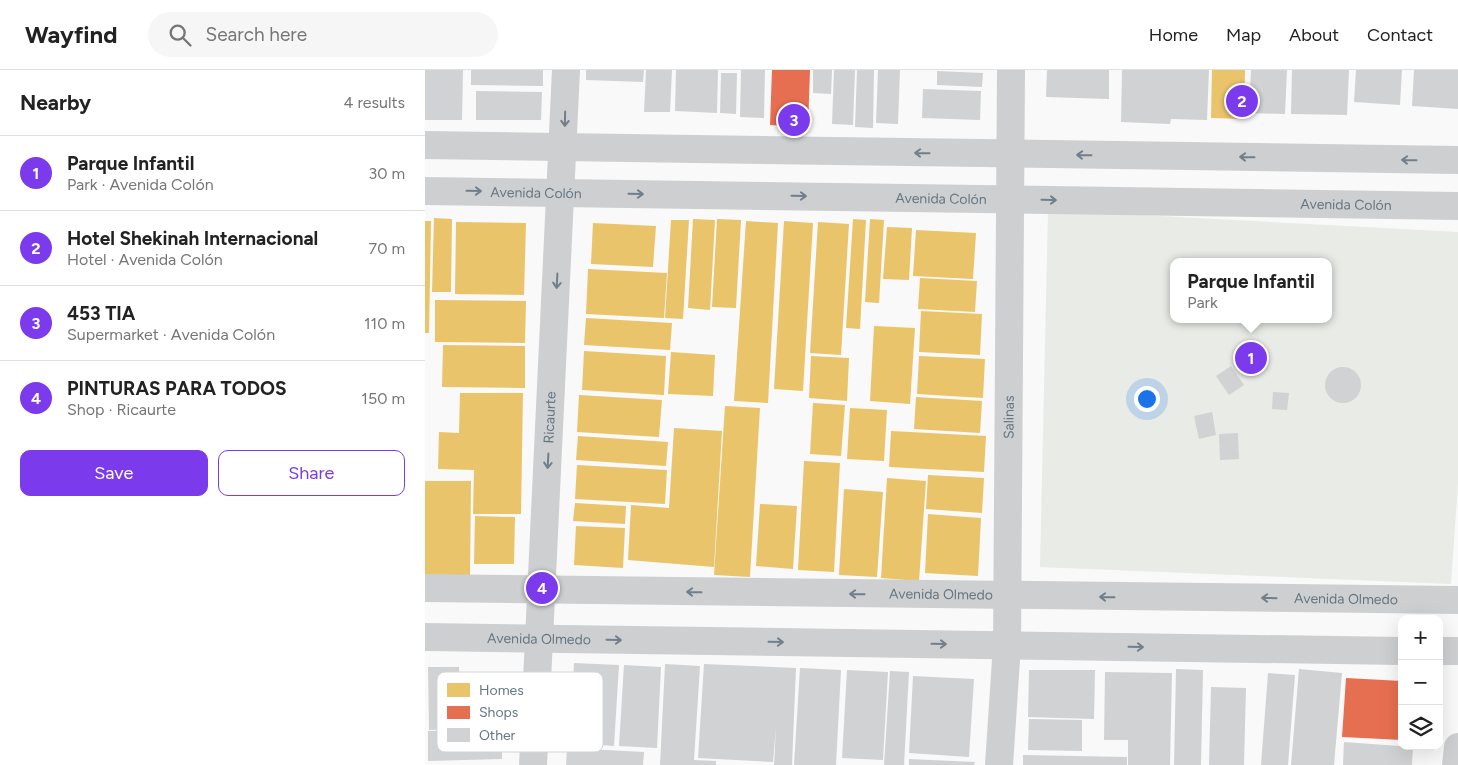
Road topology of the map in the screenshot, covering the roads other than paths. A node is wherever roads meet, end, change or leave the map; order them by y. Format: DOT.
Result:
graph roads {
  1 [pos="566,70"];
  2 [pos="1011,70"];
  3 [pos="425,146"];
  4 [pos="564,148"];
  5 [pos="1012,154"];
  6 [pos="1458,160"];
  7 [pos="425,191"];
  8 [pos="562,192"];
  9 [pos="1011,199"];
  10 [pos="1458,206"];
  11 [pos="425,588"];
  12 [pos="542,590"];
  13 [pos="1008,596"];
  14 [pos="1458,600"];
  15 [pos="425,637"];
  16 [pos="539,639"];
  17 [pos="1007,645"];
  18 [pos="1398,651"];
  19 [pos="1443,651"];
  20 [pos="1458,652"];
  21 [pos="537,672"];
  22 [pos="1458,747"];
  23 [pos="534,752"];
  24 [pos="533,765"];
  25 [pos="999,765"];
  26 [pos="1456,765"];
  1 -- 4 [label="street, Ricaurte, one-way"];
  2 -- 5 [label="street, Salinas"];
  3 -- 4 [label="street"];
  5 -- 4 [label="street, one-way"];
  4 -- 8 [label="street, Ricaurte"];
  6 -- 5 [label="street, one-way"];
  5 -- 9 [label="street, Salinas"];
  7 -- 8 [label="street, Avenida Colón, one-way"];
  8 -- 9 [label="street, Avenida Colón, one-way"];
  8 -- 12 [label="street, Ricaurte, one-way"];
  9 -- 10 [label="street, Avenida Colón, one-way"];
  9 -- 13 [label="street, Salinas"];
  11 -- 12 [label="street, Avenida Olmedo"];
  13 -- 12 [label="street, Avenida Olmedo, one-way"];
  12 -- 16 [label="street, Ricaurte"];
  14 -- 13 [label="street, Avenida Olmedo, one-way"];
  13 -- 17 [label="street, Salinas"];
  15 -- 16 [label="street, Avenida Olmedo"];
  16 -- 17 [label="street, Avenida Olmedo, one-way"];
  16 -- 21 [label="street, Ricaurte"];
  17 -- 18 [label="street, Avenida Olmedo, one-way"];
  17 -- 25 [label="street, Salinas"];
  19 -- 20 [label="street"];
  22 -- 26 [label="street"];
  23 -- 24 [label="street, Ricaurte"];
}
